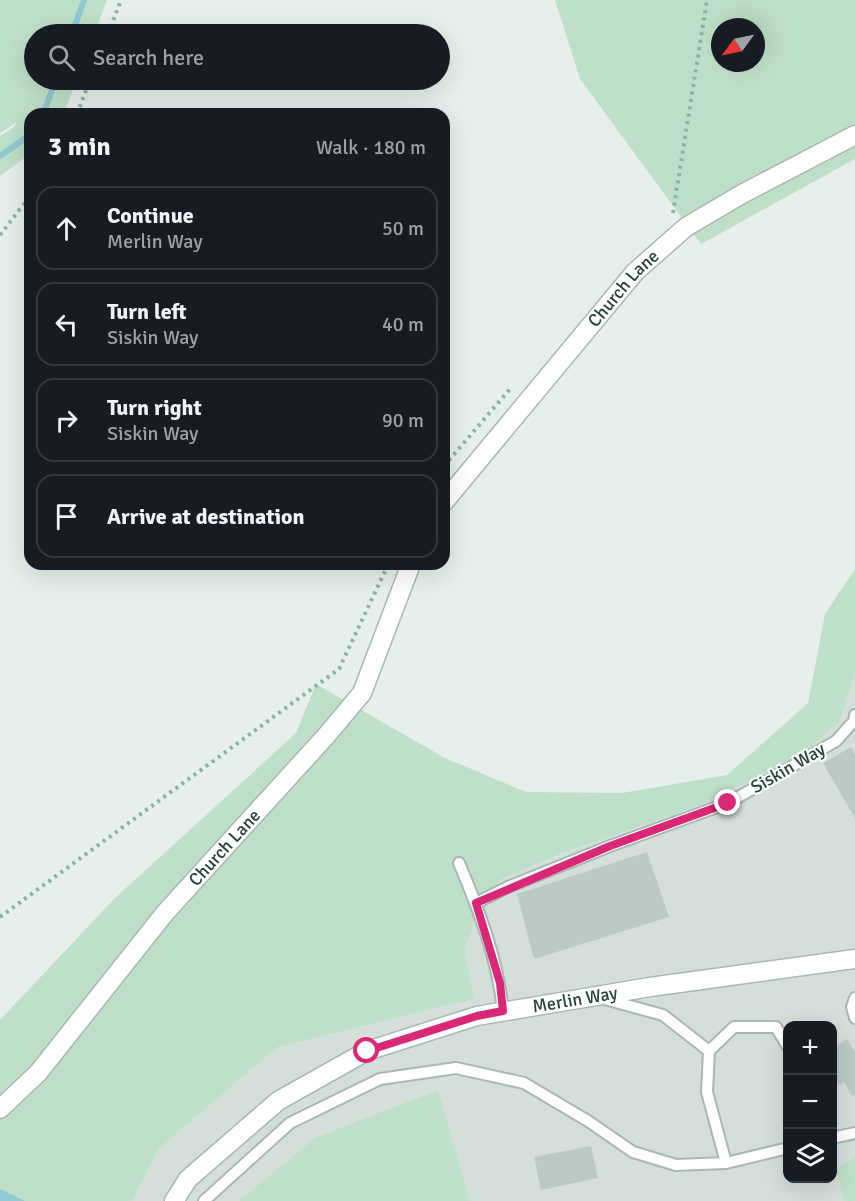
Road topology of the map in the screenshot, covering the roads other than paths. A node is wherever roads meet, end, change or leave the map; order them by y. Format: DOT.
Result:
graph roads {
  1 [pos="855,135"];
  2 [pos="450,495"];
  3 [pos="409,570"];
  4 [pos="855,715"];
  5 [pos="459,863"];
  6 [pos="476,903"];
  7 [pos="855,958"];
  8 [pos="592,996"];
  9 [pos="855,998"];
  10 [pos="503,1011"];
  11 [pos="855,1018"];
  12 [pos="783,1039"];
  13 [pos="709,1051"];
  14 [pos="0,1109"];
  15 [pos="855,1133"];
  16 [pos="837,1137"];
  17 [pos="783,1149"];
  18 [pos="726,1162"];
  19 [pos="174,1201"];
  20 [pos="204,1201"];
  1 -- 2 [label="street, Church Lane"];
  3 -- 14 [label="street, Church Lane"];
  4 -- 6 [label="lane, Siskin Way"];
  5 -- 6 [label="lane"];
  6 -- 10 [label="lane"];
  7 -- 8 [label="street, Merlin Way"];
  8 -- 10 [label="street, Merlin Way"];
  8 -- 13 [label="lane"];
  9 -- 11 [label="lane"];
  10 -- 19 [label="street, Merlin Way"];
  12 -- 13 [label="lane"];
  13 -- 18 [label="lane"];
  15 -- 16 [label="lane"];
  17 -- 18 [label="lane"];
  18 -- 20 [label="lane"];
}
